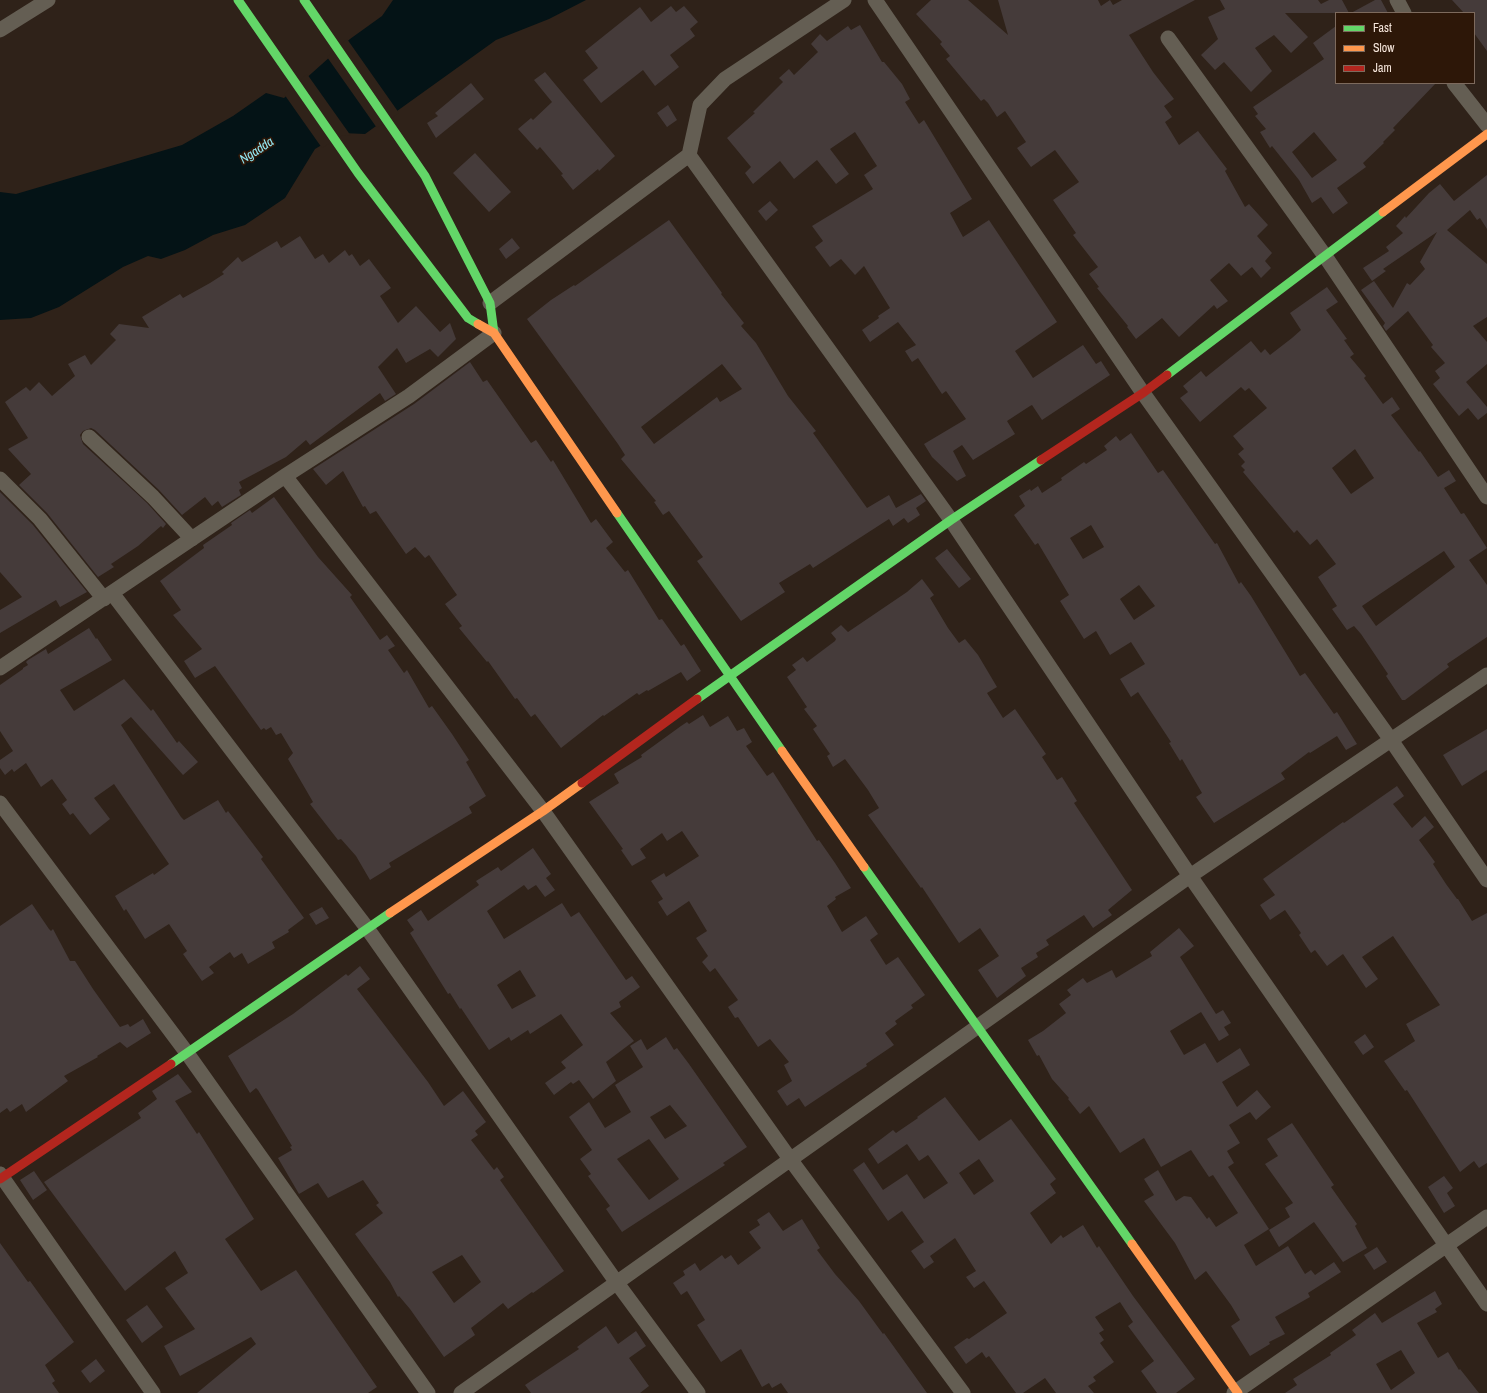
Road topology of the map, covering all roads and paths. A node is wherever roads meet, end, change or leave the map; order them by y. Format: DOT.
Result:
graph roads {
  1 [pos="48,0"];
  2 [pos="238,0"];
  3 [pos="304,0"];
  4 [pos="844,0"];
  5 [pos="874,0"];
  6 [pos="1397,0"];
  7 [pos="1403,12"];
  8 [pos="0,30"];
  9 [pos="1168,38"];
  10 [pos="1455,84"];
  11 [pos="1487,125"];
  12 [pos="1487,134"];
  13 [pos="690,155"];
  14 [pos="1325,256"];
  15 [pos="490,303"];
  16 [pos="494,334"];
  17 [pos="1143,394"];
  18 [pos="89,437"];
  19 [pos="285,476"];
  20 [pos="0,479"];
  21 [pos="1487,498"];
  22 [pos="951,520"];
  23 [pos="192,539"];
  24 [pos="108,596"];
  25 [pos="0,668"];
  26 [pos="1487,675"];
  27 [pos="729,676"];
  28 [pos="1391,740"];
  29 [pos="0,803"];
  30 [pos="543,811"];
  31 [pos="1190,876"];
  32 [pos="1487,880"];
  33 [pos="367,928"];
  34 [pos="978,1028"];
  35 [pos="187,1053"];
  36 [pos="790,1159"];
  37 [pos="1,1177"];
  38 [pos="1487,1217"];
  39 [pos="1447,1246"];
  40 [pos="617,1283"];
  41 [pos="1487,1304"];
  42 [pos="1236,1392"];
  43 [pos="153,1393"];
  44 [pos="428,1393"];
  45 [pos="461,1393"];
  46 [pos="698,1393"];
  47 [pos="963,1393"];
  1 -- 8 [label="street"];
  2 -- 16 [label="main road"];
  3 -- 15 [label="main road"];
  4 -- 13 [label="street"];
  5 -- 17 [label="street"];
  6 -- 7 [label="street"];
  9 -- 14 [label="street"];
  10 -- 11 [label="street"];
  12 -- 14 [label="main road"];
  13 -- 15 [label="street"];
  13 -- 22 [label="street"];
  14 -- 17 [label="main road"];
  14 -- 21 [label="street"];
  15 -- 16 [label="main road"];
  16 -- 19 [label="street"];
  16 -- 27 [label="main road"];
  17 -- 22 [label="main road"];
  17 -- 28 [label="street"];
  18 -- 23 [label="street"];
  19 -- 23 [label="street"];
  19 -- 30 [label="street"];
  20 -- 24 [label="street"];
  22 -- 27 [label="main road"];
  22 -- 31 [label="street"];
  23 -- 24 [label="street"];
  24 -- 25 [label="street"];
  24 -- 33 [label="street"];
  26 -- 28 [label="street"];
  27 -- 30 [label="main road"];
  27 -- 34 [label="main road"];
  28 -- 31 [label="street"];
  28 -- 32 [label="street"];
  29 -- 35 [label="street"];
  30 -- 33 [label="main road"];
  30 -- 36 [label="street"];
  31 -- 34 [label="street"];
  31 -- 39 [label="street"];
  33 -- 35 [label="main road"];
  33 -- 40 [label="street"];
  34 -- 36 [label="street"];
  34 -- 42 [label="main road"];
  35 -- 37 [label="main road"];
  35 -- 44 [label="street"];
  36 -- 40 [label="street"];
  36 -- 47 [label="street"];
  37 -- 43 [label="street"];
  38 -- 39 [label="street"];
  39 -- 41 [label="street"];
  39 -- 42 [label="street"];
  40 -- 45 [label="street"];
  40 -- 46 [label="street"];
}
